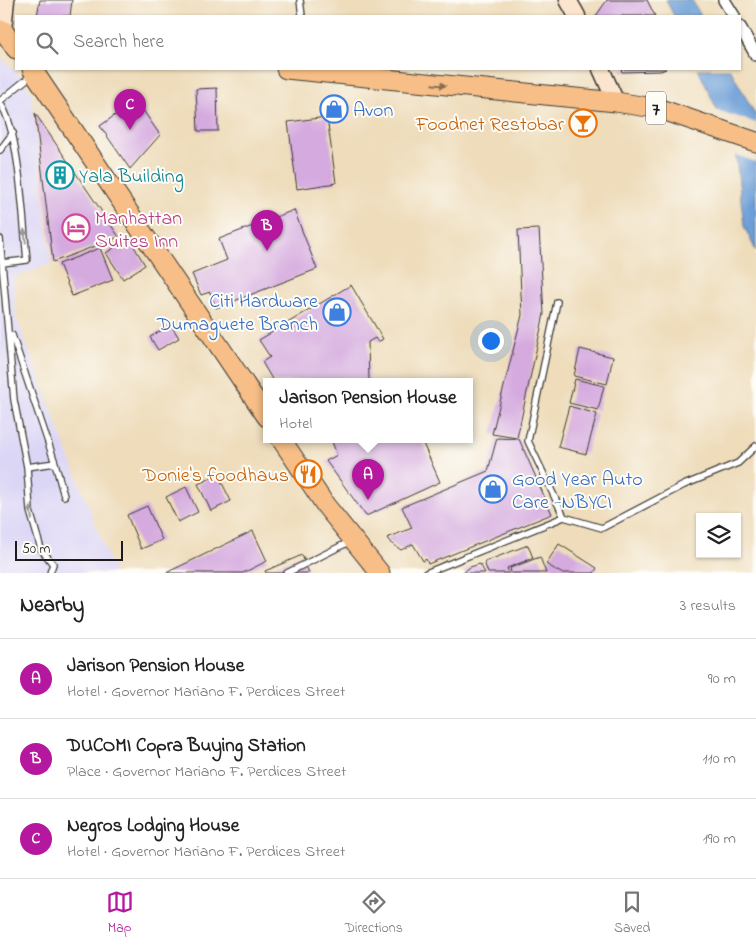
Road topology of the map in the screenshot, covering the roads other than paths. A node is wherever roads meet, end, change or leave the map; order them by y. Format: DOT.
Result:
graph roads {
  1 [pos="6,0"];
  2 [pos="300,0"];
  3 [pos="568,0"];
  4 [pos="724,0"];
  5 [pos="302,15"];
  6 [pos="576,15"];
  7 [pos="733,15"];
  8 [pos="741,29"];
  9 [pos="6,31"];
  10 [pos="15,46"];
  11 [pos="756,55"];
  12 [pos="308,70"];
  13 [pos="601,70"];
  14 [pos="33,71"];
  15 [pos="0,102"];
  16 [pos="616,102"];
  17 [pos="13,133"];
  18 [pos="756,142"];
  19 [pos="0,150"];
  20 [pos="0,239"];
  21 [pos="2,263"];
  22 [pos="557,302"];
  23 [pos="9,328"];
  24 [pos="263,411"];
  25 [pos="284,443"];
  26 [pos="756,446"];
  27 [pos="55,463"];
  28 [pos="27,467"];
  29 [pos="64,496"];
  30 [pos="564,517"];
  31 [pos="353,540"];
  32 [pos="50,573"];
  33 [pos="287,573"];
  34 [pos="380,573"];
  35 [pos="426,573"];
  1 -- 9 [label="main road"];
  2 -- 5 [label="lane"];
  3 -- 6 [label="main road"];
  4 -- 7 [label="street"];
  8 -- 11 [label="street"];
  9 -- 10 [label="main road"];
  12 -- 16 [label="main road, 7, one-way"];
  13 -- 16 [label="main road"];
  14 -- 15 [label="lane"];
  14 -- 24 [label="main road"];
  15 -- 17 [label="lane"];
  16 -- 18 [label="main road, 7"];
  17 -- 19 [label="lane"];
  21 -- 17 [label="lane, one-way"];
  20 -- 21 [label="lane"];
  21 -- 23 [label="lane"];
  22 -- 30 [label="lane"];
  23 -- 27 [label="lane"];
  23 -- 28 [label="lane"];
  25 -- 31 [label="main road"];
  26 -- 30 [label="lane"];
  27 -- 28 [label="lane"];
  27 -- 29 [label="lane"];
  32 -- 28 [label="lane, one-way"];
  30 -- 35 [label="lane"];
  31 -- 33 [label="lane"];
  31 -- 34 [label="main road"];
}
